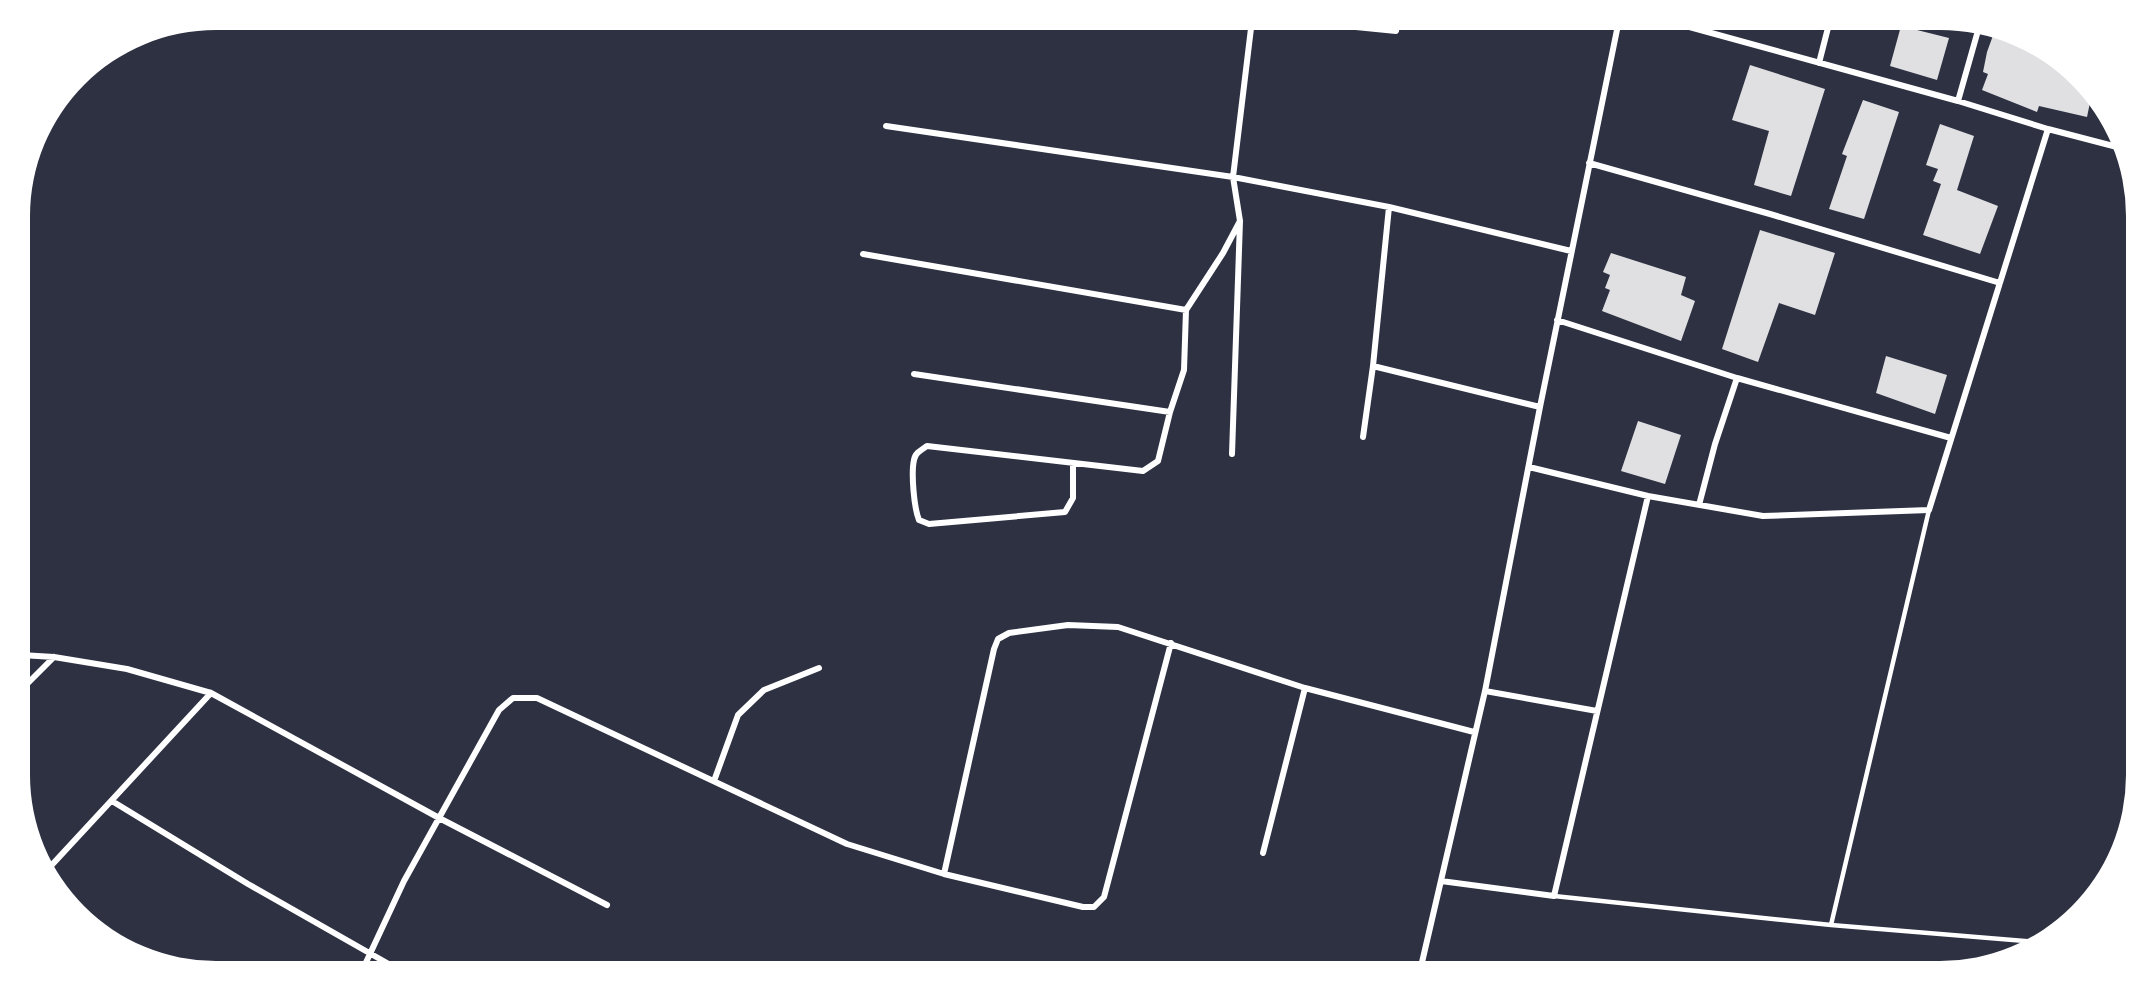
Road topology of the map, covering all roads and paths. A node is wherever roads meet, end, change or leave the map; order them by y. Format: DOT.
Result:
graph roads {
  1 [pos="1251,30"];
  2 [pos="1617,30"];
  3 [pos="1700,30"];
  4 [pos="1827,30"];
  5 [pos="1977,34"];
  6 [pos="1819,63"];
  7 [pos="1958,101"];
  8 [pos="886,126"];
  9 [pos="2048,129"];
  10 [pos="2112,146"];
  11 [pos="1589,163"];
  12 [pos="1233,177"];
  13 [pos="1389,207"];
  14 [pos="1240,221"];
  15 [pos="1571,251"];
  16 [pos="863,254"];
  17 [pos="2000,283"];
  18 [pos="1186,310"];
  19 [pos="1557,320"];
  20 [pos="1373,366"];
  21 [pos="915,374"];
  22 [pos="1737,378"];
  23 [pos="1540,407"];
  24 [pos="1170,412"];
  25 [pos="1363,437"];
  26 [pos="1951,438"];
  27 [pos="1232,454"];
  28 [pos="1073,464"];
  29 [pos="1529,467"];
  30 [pos="1648,496"];
  31 [pos="1699,505"];
  32 [pos="1929,510"];
  33 [pos="1171,643"];
  34 [pos="30,656"];
  35 [pos="54,657"];
  36 [pos="819,668"];
  37 [pos="30,681"];
  38 [pos="1305,688"];
  39 [pos="1485,691"];
  40 [pos="212,693"];
  41 [pos="1597,711"];
  42 [pos="1474,732"];
  43 [pos="714,781"];
  44 [pos="112,801"];
  45 [pos="441,819"];
  46 [pos="1263,853"];
  47 [pos="53,864"];
  48 [pos="944,874"];
  49 [pos="1441,881"];
  50 [pos="1554,896"];
  51 [pos="607,905"];
  52 [pos="1831,925"];
  53 [pos="2024,941"];
  54 [pos="370,956"];
  55 [pos="367,961"];
  56 [pos="380,961"];
  57 [pos="1422,961"];
  1 -- 12 [label="street"];
  2 -- 11 [label="street"];
  3 -- 6 [label="street"];
  4 -- 6 [label="street"];
  5 -- 7 [label="street"];
  6 -- 7 [label="street"];
  7 -- 9 [label="street"];
  8 -- 12 [label="street"];
  9 -- 10 [label="street"];
  9 -- 17 [label="street"];
  11 -- 15 [label="street"];
  11 -- 17 [label="street"];
  12 -- 13 [label="street"];
  12 -- 14 [label="street"];
  13 -- 15 [label="street"];
  13 -- 20 [label="street"];
  14 -- 18 [label="street"];
  14 -- 27 [label="street"];
  15 -- 19 [label="street"];
  16 -- 18 [label="street"];
  17 -- 26 [label="street"];
  18 -- 24 [label="street"];
  19 -- 22 [label="street"];
  19 -- 23 [label="street"];
  20 -- 23 [label="street"];
  20 -- 25 [label="street"];
  21 -- 24 [label="street"];
  22 -- 26 [label="street"];
  22 -- 31 [label="street"];
  23 -- 29 [label="street"];
  24 -- 28 [label="street"];
  26 -- 32 [label="street"];
  28 -- 28 [label="street"];
  29 -- 30 [label="street"];
  29 -- 39 [label="street"];
  30 -- 31 [label="street"];
  30 -- 41 [label="street"];
  31 -- 32 [label="street"];
  32 -- 52 [label="lane"];
  33 -- 38 [label="street"];
  33 -- 48 [label="street"];
  33 -- 48 [label="street"];
  34 -- 35 [label="street"];
  35 -- 37 [label="street"];
  35 -- 40 [label="street"];
  36 -- 43 [label="street"];
  38 -- 42 [label="street"];
  38 -- 46 [label="street"];
  39 -- 41 [label="street"];
  39 -- 42 [label="street"];
  40 -- 44 [label="street"];
  40 -- 45 [label="street"];
  41 -- 50 [label="street"];
  42 -- 49 [label="street"];
  43 -- 45 [label="street"];
  43 -- 48 [label="street"];
  44 -- 47 [label="street"];
  44 -- 54 [label="street"];
  45 -- 51 [label="street"];
  45 -- 54 [label="street"];
  49 -- 50 [label="street"];
  49 -- 57 [label="street"];
  50 -- 52 [label="lane"];
  52 -- 53 [label="lane"];
  54 -- 55 [label="street"];
  54 -- 56 [label="street"];
}
